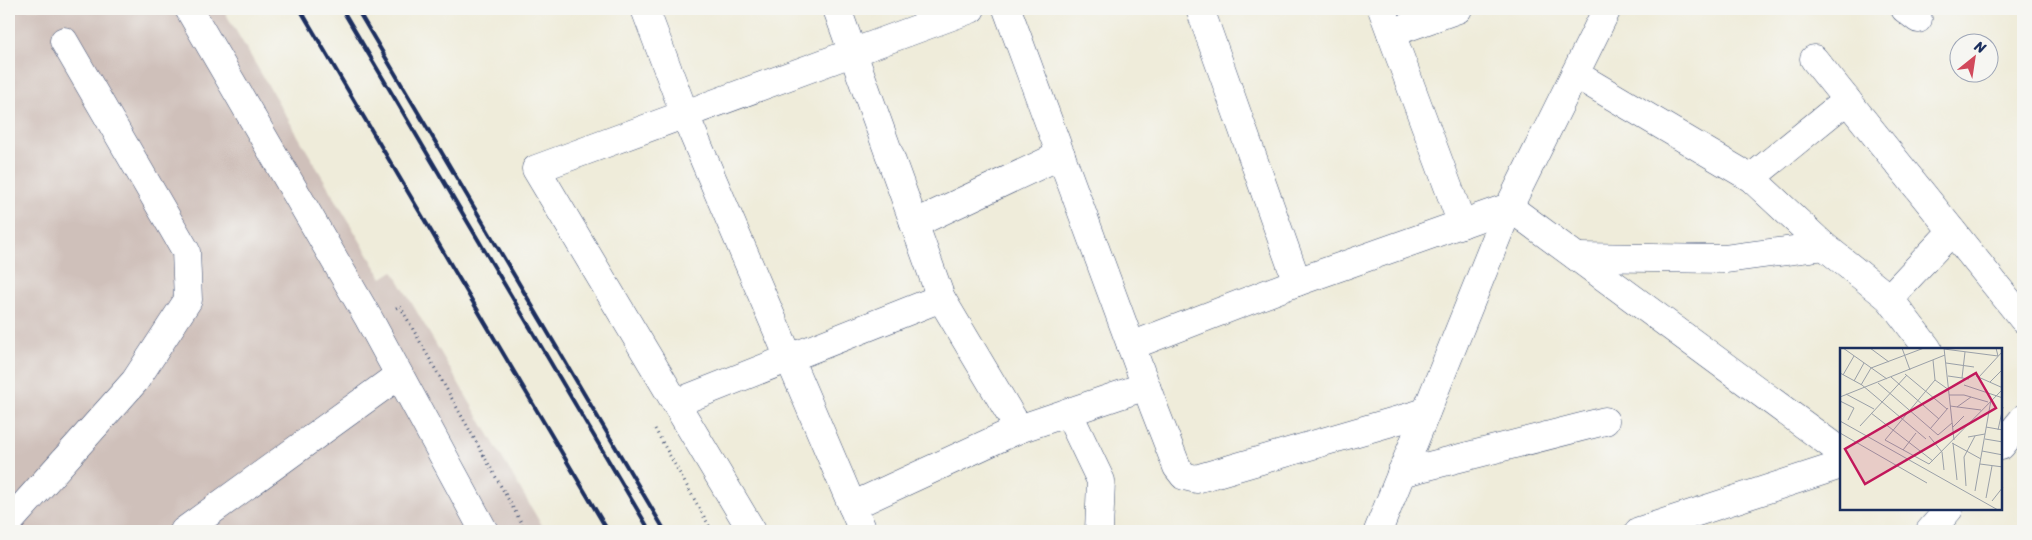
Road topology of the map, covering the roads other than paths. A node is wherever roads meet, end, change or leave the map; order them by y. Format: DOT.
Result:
graph roads {
  1 [pos="189,9"];
  2 [pos="645,9"];
  3 [pos="837,9"];
  4 [pos="971,9"];
  5 [pos="1007,9"];
  6 [pos="1200,9"];
  7 [pos="1458,9"];
  8 [pos="1607,9"];
  9 [pos="1387,21"];
  10 [pos="64,41"];
  11 [pos="853,52"];
  12 [pos="1814,59"];
  13 [pos="1575,74"];
  14 [pos="1847,100"];
  15 [pos="685,115"];
  16 [pos="1061,155"];
  17 [pos="1751,178"];
  18 [pos="1509,207"];
  19 [pos="914,224"];
  20 [pos="1462,224"];
  21 [pos="1952,231"];
  22 [pos="1824,246"];
  23 [pos="1577,257"];
  24 [pos="1297,282"];
  25 [pos="941,298"];
  26 [pos="1889,298"];
  27 [pos="2023,319"];
  28 [pos="1131,346"];
  29 [pos="1927,348"];
  30 [pos="789,359"];
  31 [pos="399,375"];
  32 [pos="1146,386"];
  33 [pos="676,403"];
  34 [pos="2023,411"];
  35 [pos="1068,412"];
  36 [pos="1426,412"];
  37 [pos="2002,418"];
  38 [pos="2023,419"];
  39 [pos="1605,421"];
  40 [pos="1019,429"];
  41 [pos="2002,445"];
  42 [pos="1840,451"];
  43 [pos="1840,465"];
  44 [pos="1401,473"];
  45 [pos="852,506"];
  46 [pos="1948,510"];
  47 [pos="9,522"];
  48 [pos="184,531"];
  49 [pos="484,531"];
  50 [pos="752,531"];
  51 [pos="863,531"];
  52 [pos="1099,531"];
  53 [pos="1378,531"];
  54 [pos="1639,531"];
  55 [pos="1930,531"];
  1 -- 31 [label="street"];
  2 -- 15 [label="street"];
  3 -- 11 [label="street"];
  4 -- 11 [label="street"];
  5 -- 16 [label="street"];
  6 -- 24 [label="street"];
  7 -- 9 [label="street"];
  8 -- 13 [label="street"];
  9 -- 20 [label="street"];
  10 -- 47 [label="street"];
  11 -- 15 [label="street"];
  11 -- 19 [label="street"];
  12 -- 14 [label="street"];
  13 -- 17 [label="street"];
  13 -- 18 [label="street"];
  14 -- 17 [label="street"];
  14 -- 21 [label="street"];
  15 -- 30 [label="street"];
  15 -- 33 [label="street"];
  16 -- 19 [label="street"];
  16 -- 28 [label="street"];
  17 -- 22 [label="street"];
  18 -- 20 [label="street"];
  18 -- 23 [label="street"];
  18 -- 36 [label="street"];
  19 -- 25 [label="street"];
  20 -- 24 [label="street"];
  21 -- 26 [label="street"];
  21 -- 27 [label="street"];
  22 -- 23 [label="street"];
  22 -- 26 [label="street"];
  23 -- 42 [label="street"];
  24 -- 28 [label="street"];
  25 -- 30 [label="street"];
  25 -- 40 [label="street"];
  26 -- 29 [label="street"];
  28 -- 32 [label="street"];
  30 -- 33 [label="street"];
  30 -- 45 [label="street"];
  31 -- 48 [label="street"];
  31 -- 49 [label="street"];
  32 -- 35 [label="street"];
  32 -- 36 [label="street"];
  33 -- 50 [label="street"];
  34 -- 37 [label="street"];
  35 -- 40 [label="street"];
  35 -- 52 [label="street"];
  36 -- 44 [label="street"];
  38 -- 41 [label="street"];
  39 -- 44 [label="street"];
  40 -- 45 [label="street"];
  43 -- 54 [label="street"];
  44 -- 53 [label="street"];
  45 -- 51 [label="street"];
  46 -- 55 [label="street"];
}
